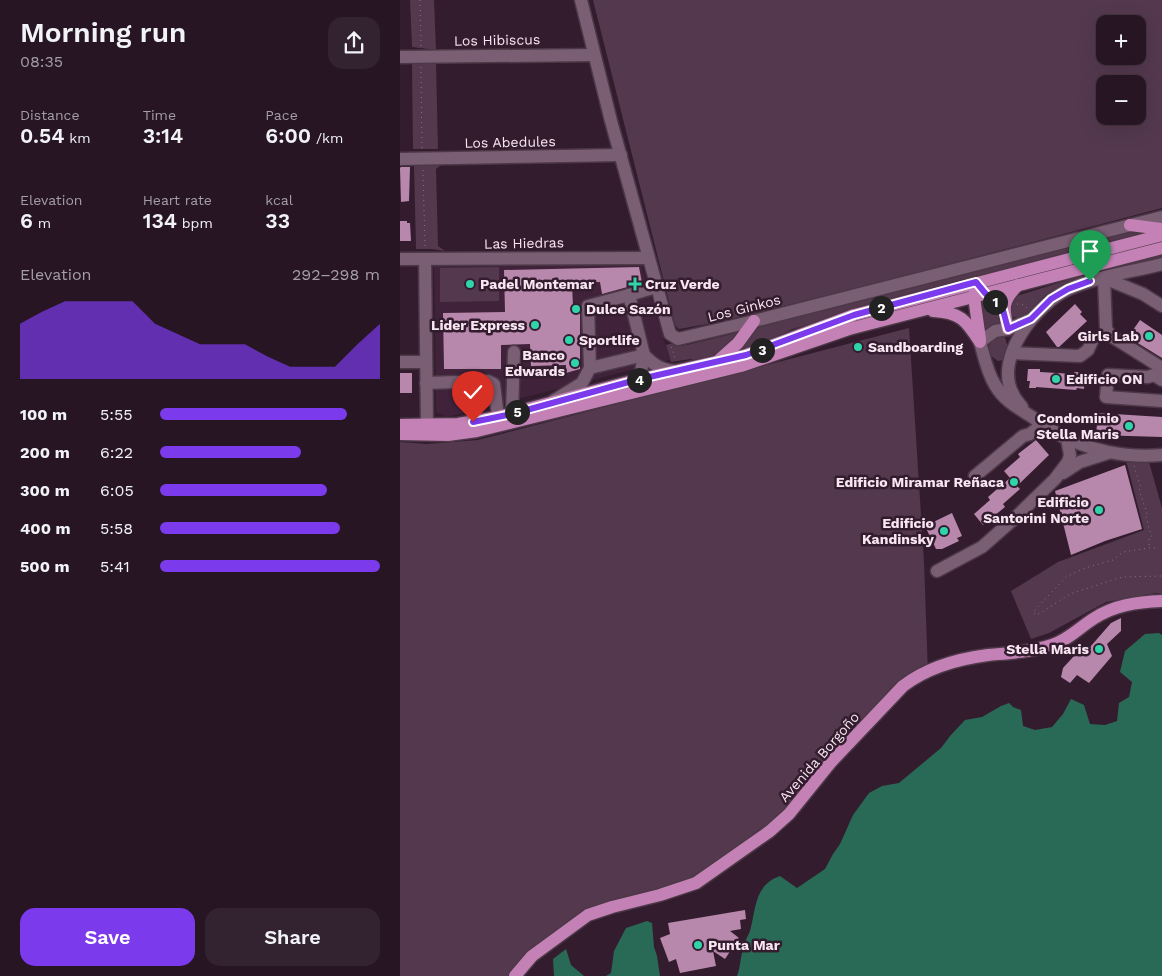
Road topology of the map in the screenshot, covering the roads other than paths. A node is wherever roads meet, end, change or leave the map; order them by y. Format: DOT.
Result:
graph roads {
  1 [pos="581,0"];
  2 [pos="594,55"];
  3 [pos="400,56"];
  4 [pos="621,155"];
  5 [pos="400,159"];
  6 [pos="1162,217"];
  7 [pos="1130,225"];
  8 [pos="1162,229"];
  9 [pos="1162,234"];
  10 [pos="1162,248"];
  11 [pos="648,258"];
  12 [pos="400,259"];
  13 [pos="425,259"];
  14 [pos="1162,264"];
  15 [pos="1139,270"];
  16 [pos="1104,278"];
  17 [pos="976,282"];
  18 [pos="1018,285"];
  19 [pos="656,287"];
  20 [pos="1138,292"];
  21 [pos="629,295"];
  22 [pos="980,295"];
  23 [pos="920,304"];
  24 [pos="1162,306"];
  25 [pos="1003,310"];
  26 [pos="1031,319"];
  27 [pos="754,322"];
  28 [pos="1008,329"];
  29 [pos="1092,341"];
  30 [pos="980,342"];
  31 [pos="514,352"];
  32 [pos="1011,354"];
  33 [pos="644,355"];
  34 [pos="984,359"];
  35 [pos="400,362"];
  36 [pos="426,362"];
  37 [pos="714,363"];
  38 [pos="590,368"];
  39 [pos="1162,368"];
  40 [pos="675,371"];
  41 [pos="636,380"];
  42 [pos="1162,380"];
  43 [pos="426,383"];
  44 [pos="629,393"];
  45 [pos="1162,401"];
  46 [pos="550,403"];
  47 [pos="512,414"];
  48 [pos="1027,414"];
  49 [pos="498,417"];
  50 [pos="1043,424"];
  51 [pos="400,425"];
  52 [pos="427,426"];
  53 [pos="400,434"];
  54 [pos="1067,439"];
  55 [pos="1108,453"];
  56 [pos="1162,455"];
  57 [pos="975,476"];
  58 [pos="1055,479"];
  59 [pos="937,571"];
  60 [pos="1162,601"];
  61 [pos="515,976"];
  1 -- 2 [label="street, Los Ginkos"];
  2 -- 3 [label="street, Los Hibiscus"];
  2 -- 4 [label="street, Los Ginkos"];
  4 -- 5 [label="street, Los Abedules"];
  4 -- 11 [label="street, Los Ginkos"];
  6 -- 7 [label="street, Los Ginkos"];
  7 -- 8 [label="main road"];
  7 -- 27 [label="street, Los Ginkos"];
  9 -- 17 [label="main road"];
  10 -- 18 [label="main road"];
  11 -- 13 [label="street, Las Hiedras"];
  11 -- 19 [label="street, Los Ginkos"];
  12 -- 13 [label="street, Las Hiedras"];
  13 -- 36 [label="street"];
  14 -- 15 [label="street"];
  15 -- 16 [label="street"];
  15 -- 20 [label="street"];
  16 -- 20 [label="street"];
  16 -- 26 [label="street"];
  16 -- 39 [label="street"];
  17 -- 22 [label="main road"];
  17 -- 23 [label="main road"];
  18 -- 22 [label="main road"];
  18 -- 25 [label="main road"];
  19 -- 21 [label="street"];
  19 -- 27 [label="street, Los Ginkos"];
  20 -- 24 [label="street"];
  21 -- 33 [label="street"];
  21 -- 38 [label="street"];
  22 -- 23 [label="main road"];
  22 -- 25 [label="main road"];
  22 -- 30 [label="main road"];
  23 -- 30 [label="main road"];
  23 -- 37 [label="main road"];
  23 -- 44 [label="main road"];
  25 -- 28 [label="main road"];
  26 -- 28 [label="street"];
  26 -- 32 [label="street"];
  27 -- 37 [label="main road"];
  28 -- 30 [label="street"];
  28 -- 32 [label="street"];
  29 -- 32 [label="street"];
  30 -- 34 [label="street"];
  31 -- 47 [label="street"];
  32 -- 34 [label="street"];
  32 -- 48 [label="street"];
  33 -- 38 [label="street"];
  33 -- 40 [label="street"];
  33 -- 41 [label="street"];
  34 -- 48 [label="street"];
  35 -- 36 [label="street"];
  36 -- 43 [label="street"];
  37 -- 40 [label="main road"];
  38 -- 46 [label="street"];
  40 -- 41 [label="main road"];
  41 -- 44 [label="street"];
  41 -- 46 [label="main road"];
  42 -- 45 [label="street"];
  43 -- 49 [label="street"];
  43 -- 52 [label="street"];
  44 -- 53 [label="main road"];
  46 -- 47 [label="main road"];
  47 -- 49 [label="main road"];
  48 -- 50 [label="street"];
  49 -- 52 [label="main road"];
  50 -- 54 [label="street"];
  50 -- 57 [label="street"];
  51 -- 52 [label="main road"];
  54 -- 55 [label="street"];
  54 -- 58 [label="street"];
  55 -- 56 [label="street"];
  55 -- 58 [label="street"];
  58 -- 59 [label="street"];
  60 -- 61 [label="main road, Avenida Borgoño"];
}
